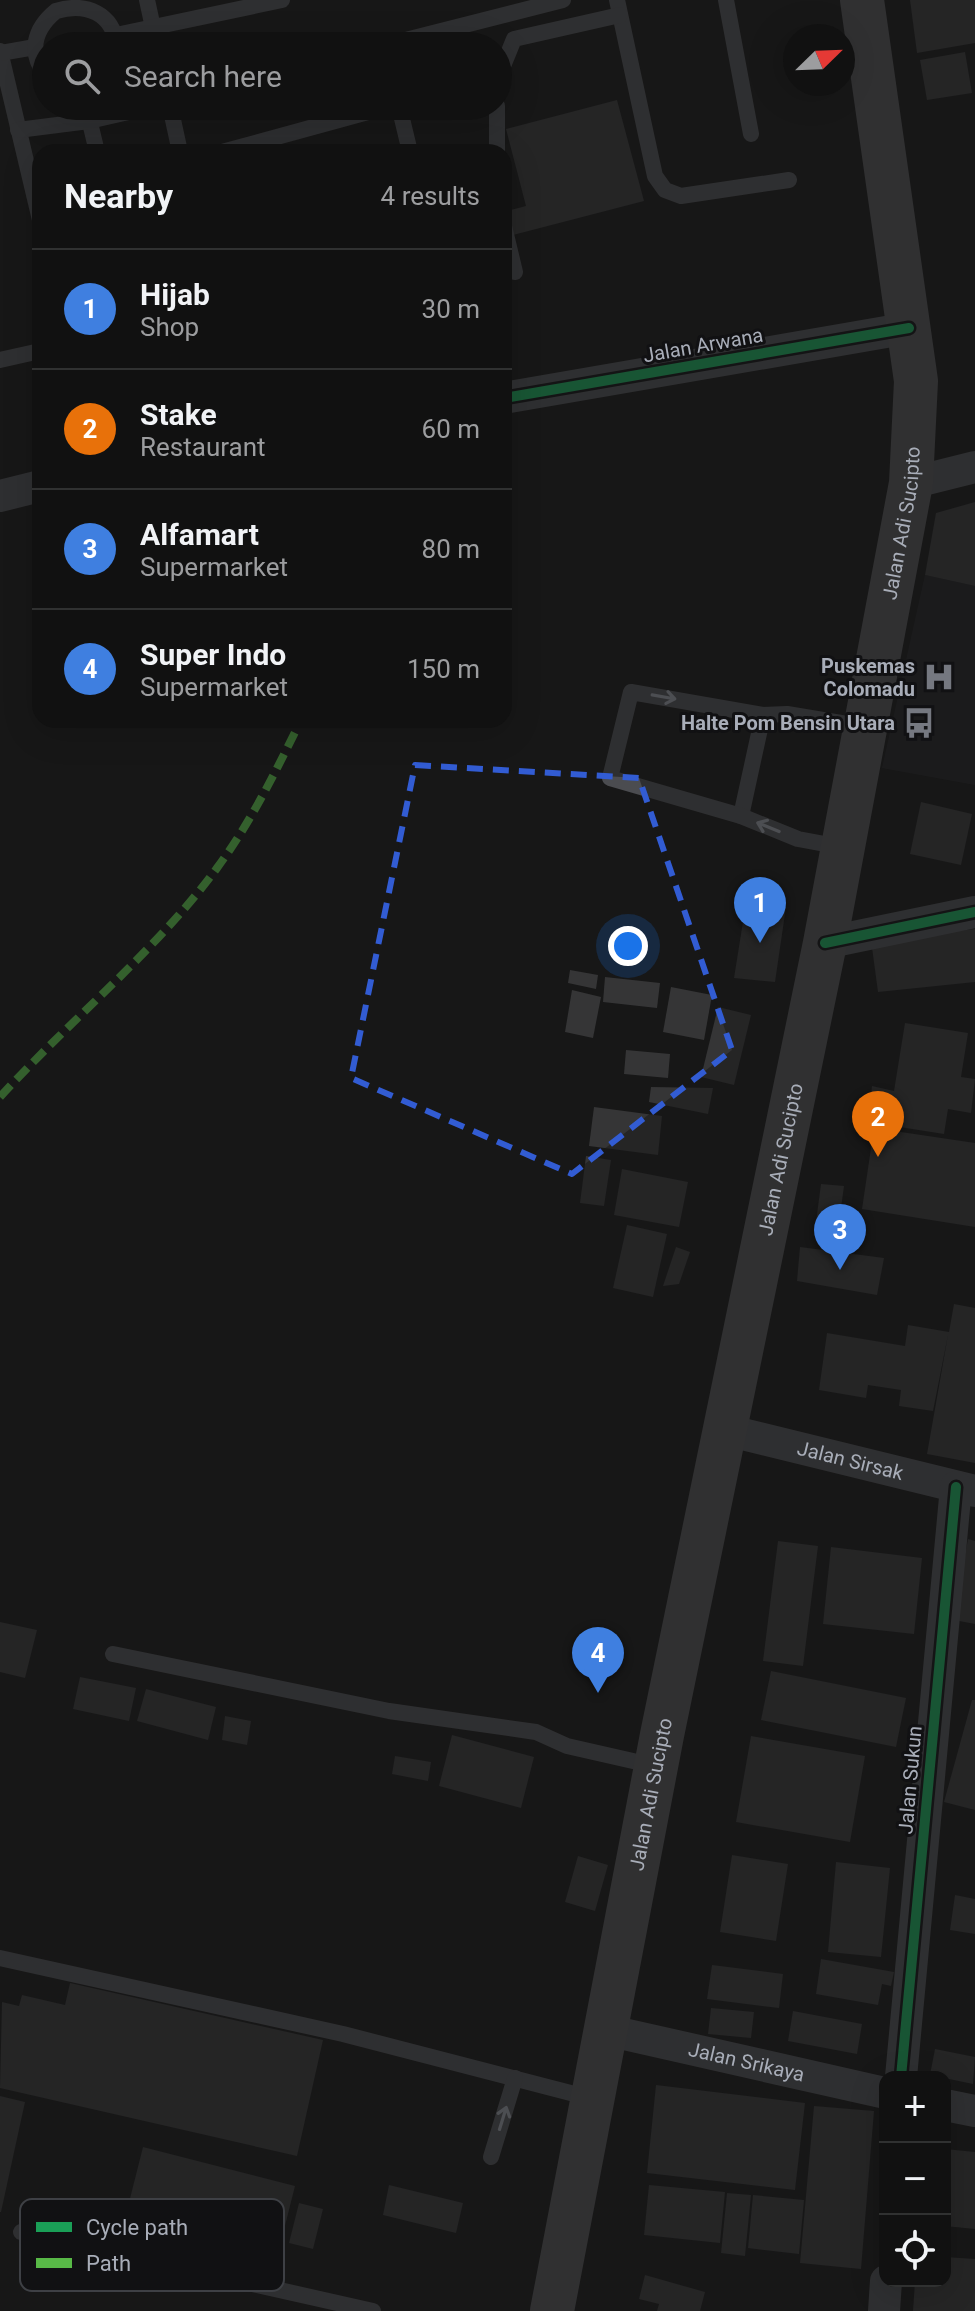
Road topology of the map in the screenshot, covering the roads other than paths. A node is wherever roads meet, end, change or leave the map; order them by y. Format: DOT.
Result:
graph roads {
  1 [pos="147,0"];
  2 [pos="282,0"];
  3 [pos="563,0"];
  4 [pos="726,0"];
  5 [pos="862,0"];
  6 [pos="69,3"];
  7 [pos="619,8"];
  8 [pos="152,27"];
  9 [pos="41,32"];
  10 [pos="111,32"];
  11 [pos="138,32"];
  12 [pos="153,32"];
  13 [pos="464,32"];
  14 [pos="512,44"];
  15 [pos="32,47"];
  16 [pos="0,52"];
  17 [pos="59,120"];
  18 [pos="90,120"];
  19 [pos="173,120"];
  20 [pos="339,120"];
  21 [pos="402,120"];
  22 [pos="497,120"];
  23 [pos="18,130"];
  24 [pos="751,134"];
  25 [pos="95,144"];
  26 [pos="178,144"];
  27 [pos="251,144"];
  28 [pos="408,144"];
  29 [pos="497,144"];
  30 [pos="789,180"];
  31 [pos="32,187"];
  32 [pos="512,259"];
  33 [pos="515,272"];
  34 [pos="909,328"];
  35 [pos="32,353"];
  36 [pos="0,360"];
  37 [pos="512,397"];
  38 [pos="975,467"];
  39 [pos="911,483"];
  40 [pos="32,488"];
  41 [pos="0,496"];
  42 [pos="763,715"];
  43 [pos="865,727"];
  44 [pos="741,816"];
  45 [pos="843,847"];
  46 [pos="975,912"];
  47 [pos="825,943"];
  48 [pos="726,1430"];
  49 [pos="966,1489"];
  50 [pos="113,1654"];
  51 [pos="656,1766"];
  52 [pos="0,1958"];
  53 [pos="606,2030"];
  54 [pos="902,2071"];
  55 [pos="515,2078"];
  56 [pos="879,2092"];
  57 [pos="594,2099"];
  58 [pos="951,2106"];
  59 [pos="975,2111"];
  60 [pos="491,2157"];
  61 [pos="886,2287"];
  62 [pos="284,2291"];
  63 [pos="373,2311"];
  64 [pos="552,2311"];
  65 [pos="884,2311"];
  1 -- 8 [label="lane"];
  2 -- 8 [label="lane"];
  3 -- 13 [label="lane"];
  4 -- 24 [label="lane"];
  5 -- 34 [label="highway, Jalan Adi Sucipto"];
  6 -- 9 [label="lane"];
  6 -- 10 [label="lane"];
  7 -- 14 [label="lane"];
  7 -- 30 [label="lane"];
  8 -- 11 [label="lane"];
  8 -- 12 [label="lane"];
  15 -- 16 [label="lane"];
  16 -- 23 [label="lane"];
  17 -- 23 [label="lane"];
  18 -- 25 [label="lane"];
  19 -- 26 [label="lane"];
  20 -- 27 [label="lane"];
  21 -- 28 [label="lane"];
  22 -- 29 [label="lane"];
  23 -- 31 [label="lane"];
  32 -- 33 [label="lane"];
  34 -- 37 [label="street, Jalan Arwana"];
  34 -- 39 [label="highway, Jalan Adi Sucipto"];
  35 -- 36 [label="lane"];
  38 -- 39 [label="street"];
  39 -- 43 [label="highway, Jalan Adi Sucipto"];
  40 -- 41 [label="street"];
  42 -- 43 [label="lane"];
  42 -- 44 [label="lane"];
  44 -- 42 [label="lane, one-way"];
  43 -- 45 [label="highway, Jalan Adi Sucipto"];
  45 -- 44 [label="lane, one-way"];
  45 -- 47 [label="highway, Jalan Adi Sucipto"];
  46 -- 47 [label="street"];
  47 -- 48 [label="highway, Jalan Adi Sucipto"];
  48 -- 49 [label="street, Jalan Sirsak"];
  48 -- 51 [label="highway, Jalan Adi Sucipto"];
  49 -- 54 [label="street, Jalan Sukun"];
  50 -- 51 [label="lane"];
  51 -- 53 [label="highway, Jalan Adi Sucipto"];
  52 -- 55 [label="lane"];
  53 -- 56 [label="street, Jalan Srikaya"];
  53 -- 57 [label="highway, Jalan Adi Sucipto"];
  55 -- 57 [label="lane"];
  60 -- 55 [label="lane, one-way"];
  57 -- 64 [label="highway, Jalan Adi Sucipto"];
  58 -- 59 [label="street"];
  61 -- 65 [label="street"];
  62 -- 63 [label="lane"];
}
